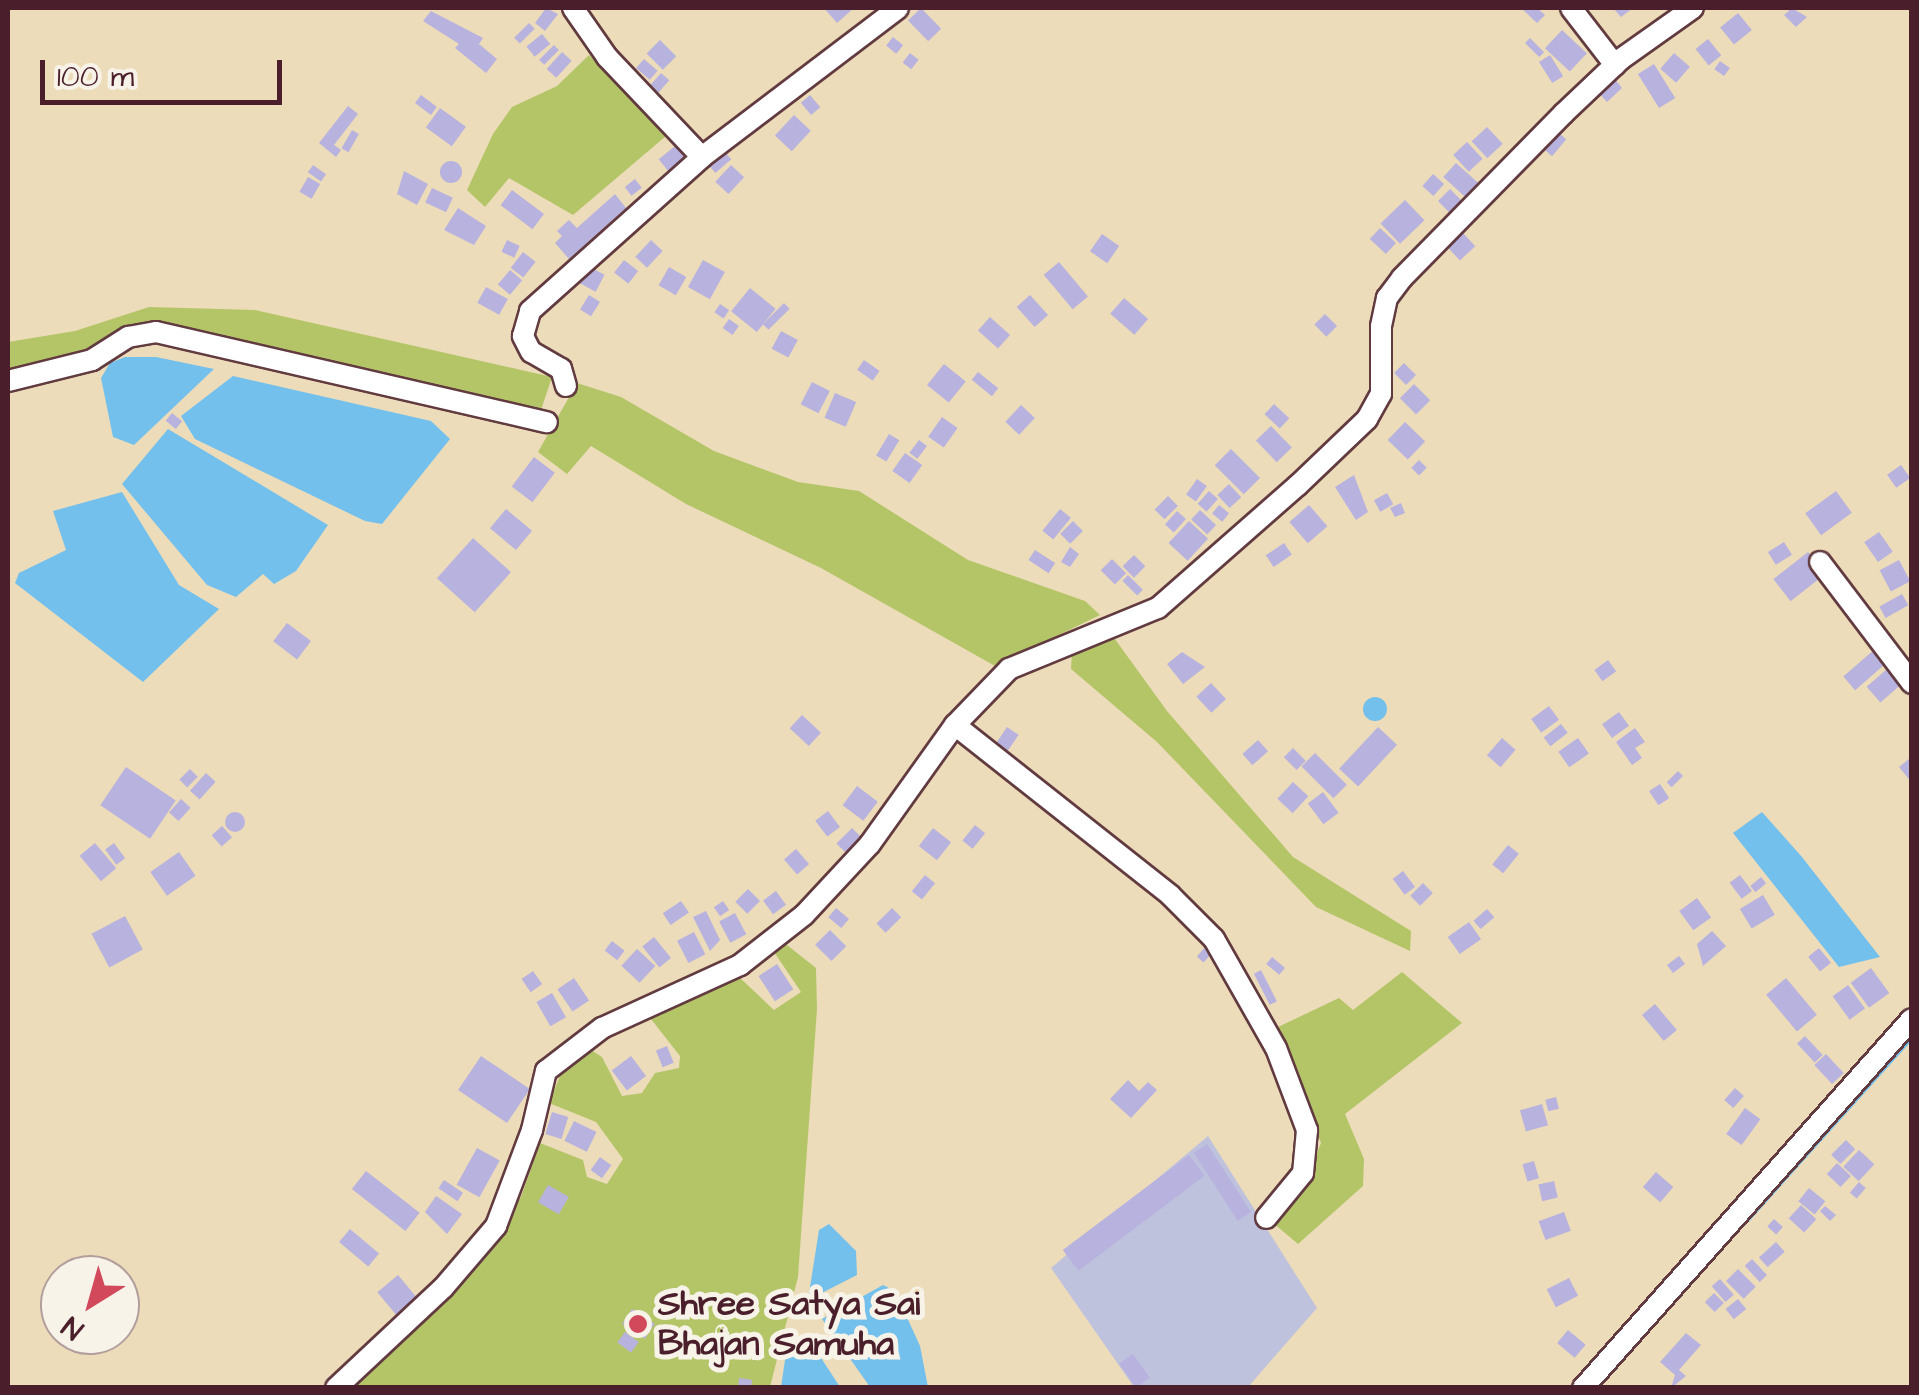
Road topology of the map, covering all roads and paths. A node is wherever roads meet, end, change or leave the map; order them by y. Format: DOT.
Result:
graph roads {
  1 [pos="573,8"];
  2 [pos="898,8"];
  3 [pos="1571,8"];
  4 [pos="1693,8"];
  5 [pos="1615,65"];
  6 [pos="702,157"];
  7 [pos="8,381"];
  8 [pos="566,386"];
  9 [pos="547,422"];
  10 [pos="1820,562"];
  11 [pos="1912,682"];
  12 [pos="955,725"];
  13 [pos="1912,1019"];
  14 [pos="1266,1218"];
  15 [pos="336,1388"];
  16 [pos="1583,1388"];
  1 -- 6 [label="street"];
  2 -- 6 [label="street"];
  3 -- 5 [label="street"];
  4 -- 5 [label="street"];
  5 -- 12 [label="street"];
  6 -- 8 [label="street"];
  7 -- 9 [label="street"];
  10 -- 11 [label="street"];
  12 -- 14 [label="street"];
  12 -- 15 [label="street"];
  13 -- 16 [label="street"];
}
